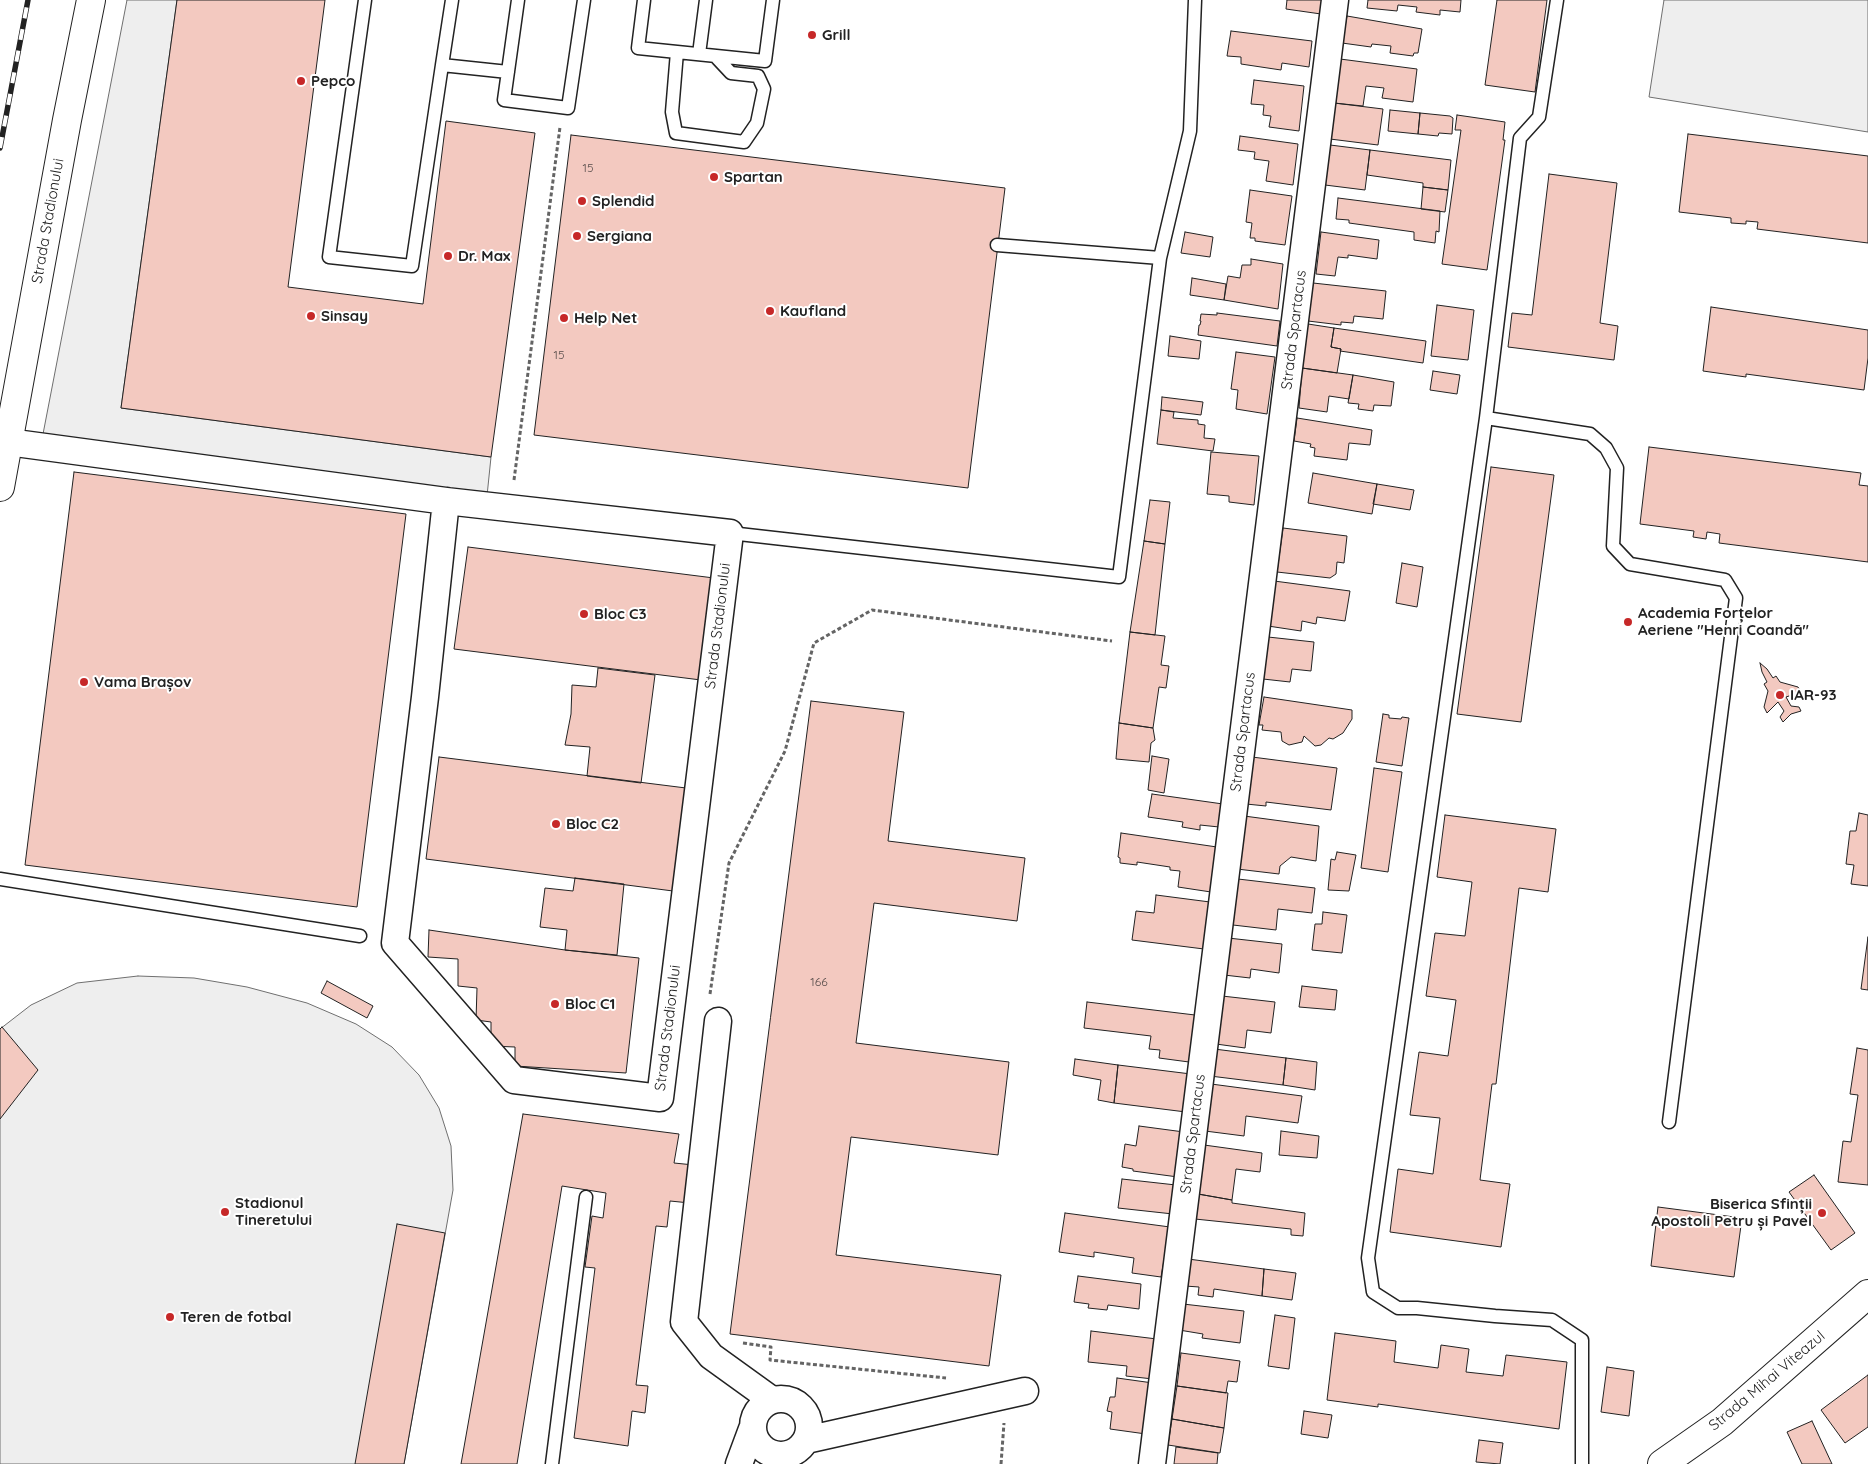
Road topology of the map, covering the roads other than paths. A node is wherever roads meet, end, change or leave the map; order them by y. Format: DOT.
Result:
graph roads {
  1 [pos="91,0"];
  2 [pos="365,0"];
  3 [pos="452,0"];
  4 [pos="518,0"];
  5 [pos="584,0"];
  6 [pos="644,0"];
  7 [pos="706,0"];
  8 [pos="773,0"];
  9 [pos="1194,0"];
  10 [pos="1335,0"];
  11 [pos="1557,0"];
  12 [pos="677,52"];
  13 [pos="699,54"];
  14 [pos="716,57"];
  15 [pos="442,65"];
  16 [pos="508,72"];
  17 [pos="997,245"];
  18 [pos="1160,258"];
  19 [pos="1486,418"];
  20 [pos="8,442"];
  21 [pos="0,487"];
  22 [pos="446,501"];
  23 [pos="730,534"];
  24 [pos="0,879"];
  25 [pos="360,936"];
  26 [pos="718,1021"];
  27 [pos="1669,1122"];
  28 [pos="586,1197"];
  29 [pos="1868,1294"];
  30 [pos="1025,1391"];
  31 [pos="772,1400"];
  32 [pos="752,1429"];
  33 [pos="806,1440"];
  34 [pos="1677,1459"];
  35 [pos="552,1464"];
  36 [pos="739,1464"];
  37 [pos="1152,1464"];
  38 [pos="1582,1464"];
  1 -- 20 [label="main road, Strada Stadionului"];
  2 -- 15 [label="lane"];
  3 -- 15 [label="lane"];
  4 -- 16 [label="lane"];
  5 -- 16 [label="lane"];
  6 -- 12 [label="lane"];
  7 -- 13 [label="lane"];
  8 -- 14 [label="lane"];
  9 -- 18 [label="lane"];
  10 -- 37 [label="street, Strada Spartacus"];
  11 -- 19 [label="lane"];
  12 -- 13 [label="lane"];
  12 -- 14 [label="lane"];
  13 -- 14 [label="lane"];
  15 -- 16 [label="lane"];
  17 -- 18 [label="lane"];
  18 -- 23 [label="lane"];
  19 -- 27 [label="lane"];
  19 -- 38 [label="lane"];
  20 -- 21 [label="main road, Strada Stadionului"];
  20 -- 22 [label="street"];
  22 -- 23 [label="street"];
  22 -- 23 [label="street, Strada Stadionului"];
  24 -- 25 [label="lane"];
  26 -- 31 [label="street"];
  28 -- 35 [label="lane"];
  29 -- 34 [label="main road, Strada Mihai Viteazul"];
  30 -- 33 [label="street"];
  31 -- 32 [label="street"];
  31 -- 33 [label="street"];
  32 -- 33 [label="street"];
  32 -- 36 [label="street"];
}
